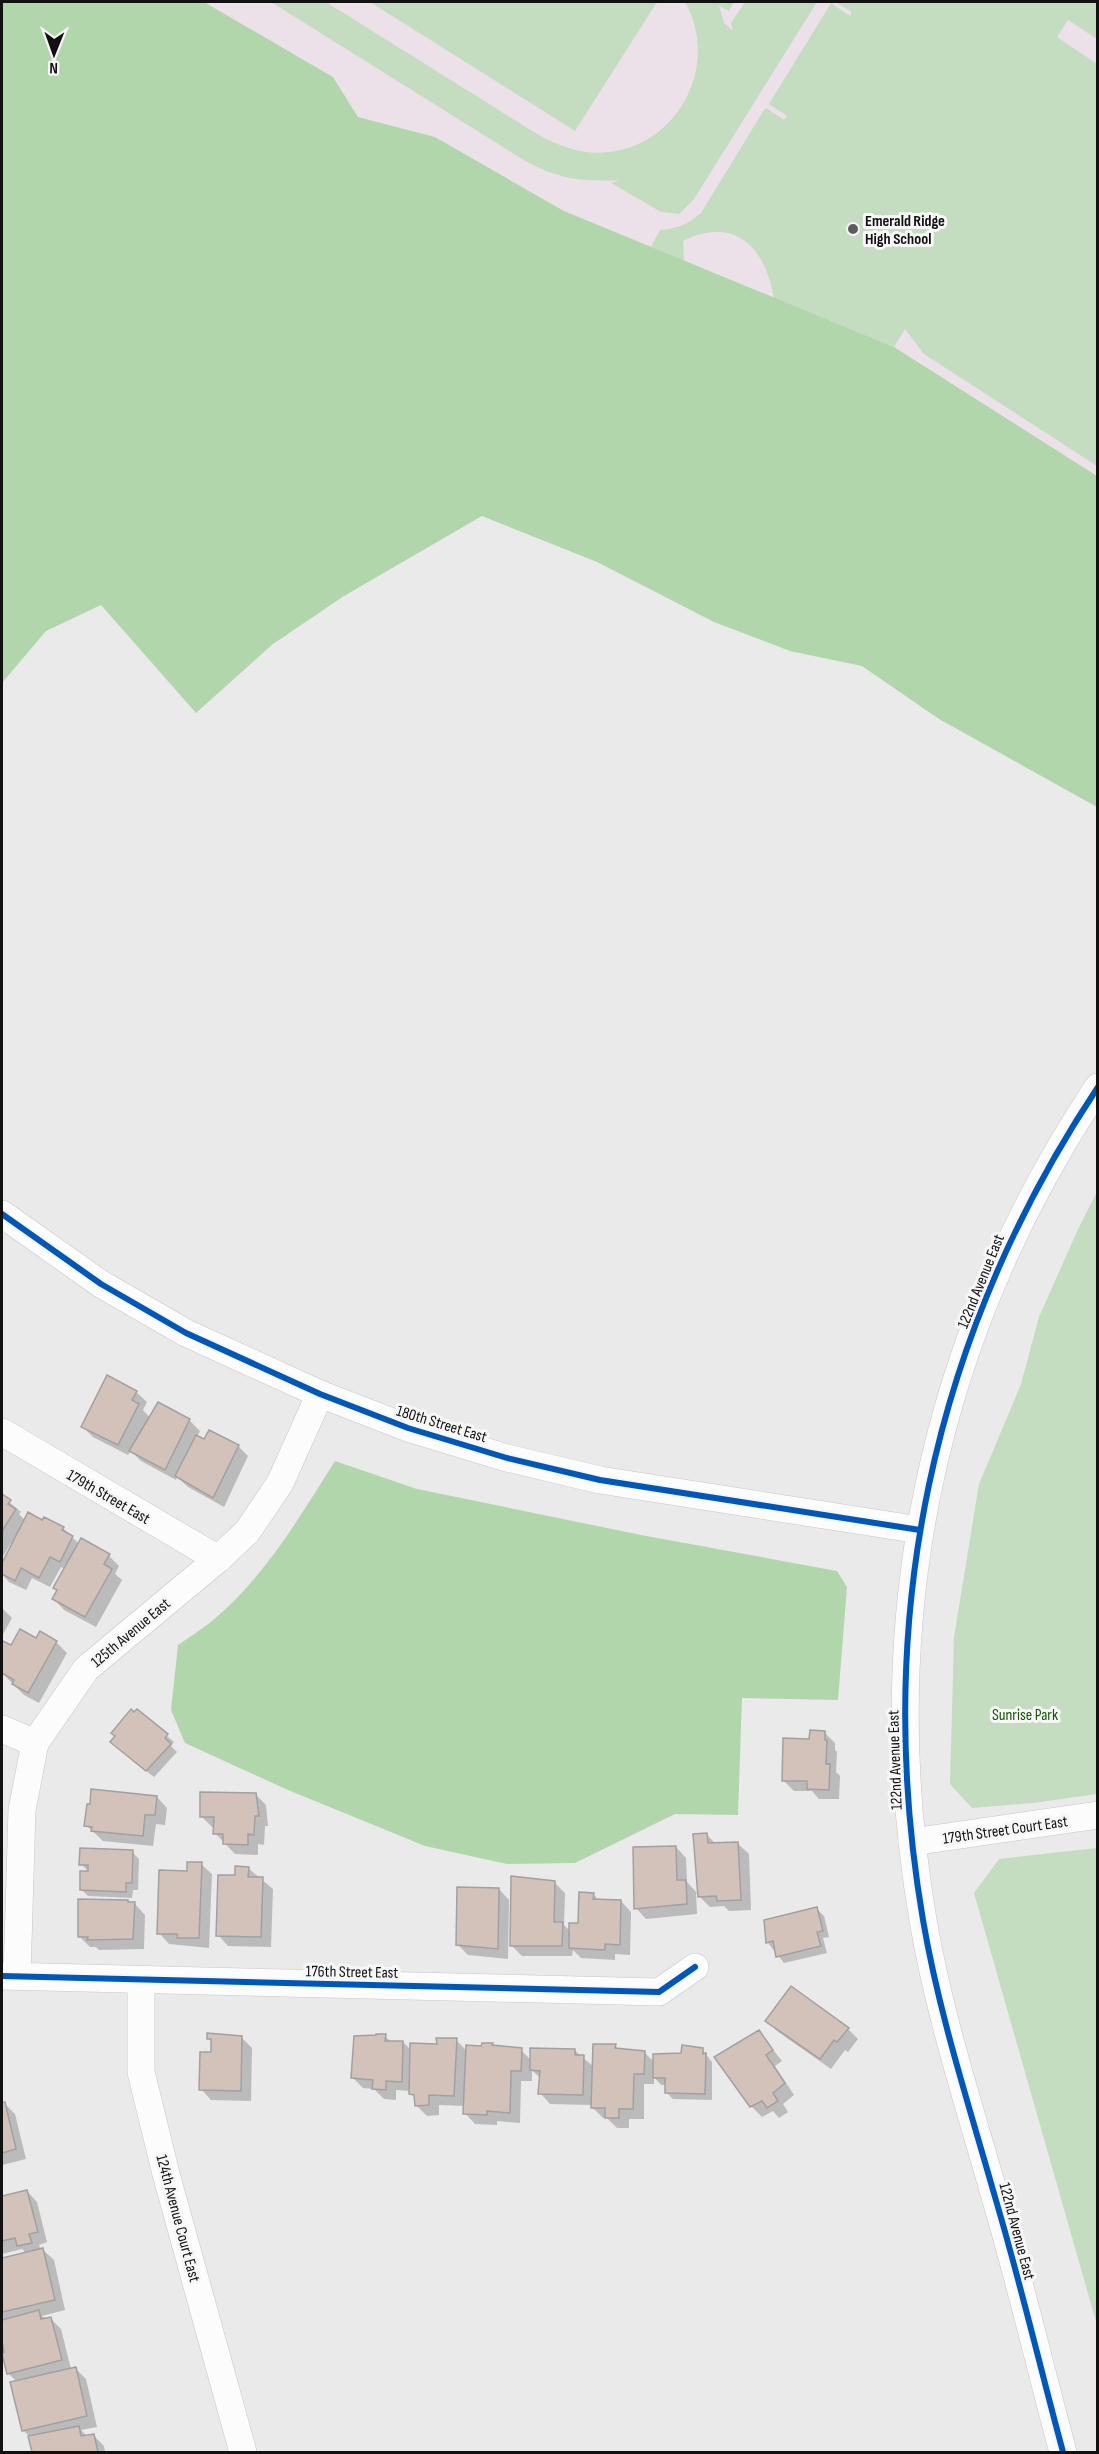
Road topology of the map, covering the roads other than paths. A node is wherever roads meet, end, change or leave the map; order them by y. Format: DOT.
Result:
graph roads {
  1 [pos="1098,1087"];
  2 [pos="2,1214"];
  3 [pos="320,1394"];
  4 [pos="2,1432"];
  5 [pos="920,1530"];
  6 [pos="218,1559"];
  7 [pos="2,1730"];
  8 [pos="35,1743"];
  9 [pos="1098,1815"];
  10 [pos="912,1842"];
  11 [pos="695,1967"];
  12 [pos="9,1976"];
  13 [pos="141,1980"];
  14 [pos="243,2452"];
  15 [pos="1063,2452"];
  1 -- 5 [label="street, 122nd Avenue East"];
  2 -- 3 [label="street, 180th Street East"];
  3 -- 5 [label="street, 180th Street East"];
  3 -- 6 [label="street, 125th Avenue East"];
  4 -- 6 [label="street, 179th Street East"];
  5 -- 10 [label="street, 122nd Avenue East"];
  6 -- 8 [label="street, 125th Avenue East"];
  7 -- 8 [label="street"];
  8 -- 12 [label="street, 125th Avenue East"];
  9 -- 10 [label="street, 179th Street Court East"];
  10 -- 15 [label="street, 122nd Avenue East"];
  11 -- 13 [label="street, 176th Street East"];
  12 -- 13 [label="street, 176th Street East"];
  13 -- 14 [label="street, 124th Avenue Court East"];
}
